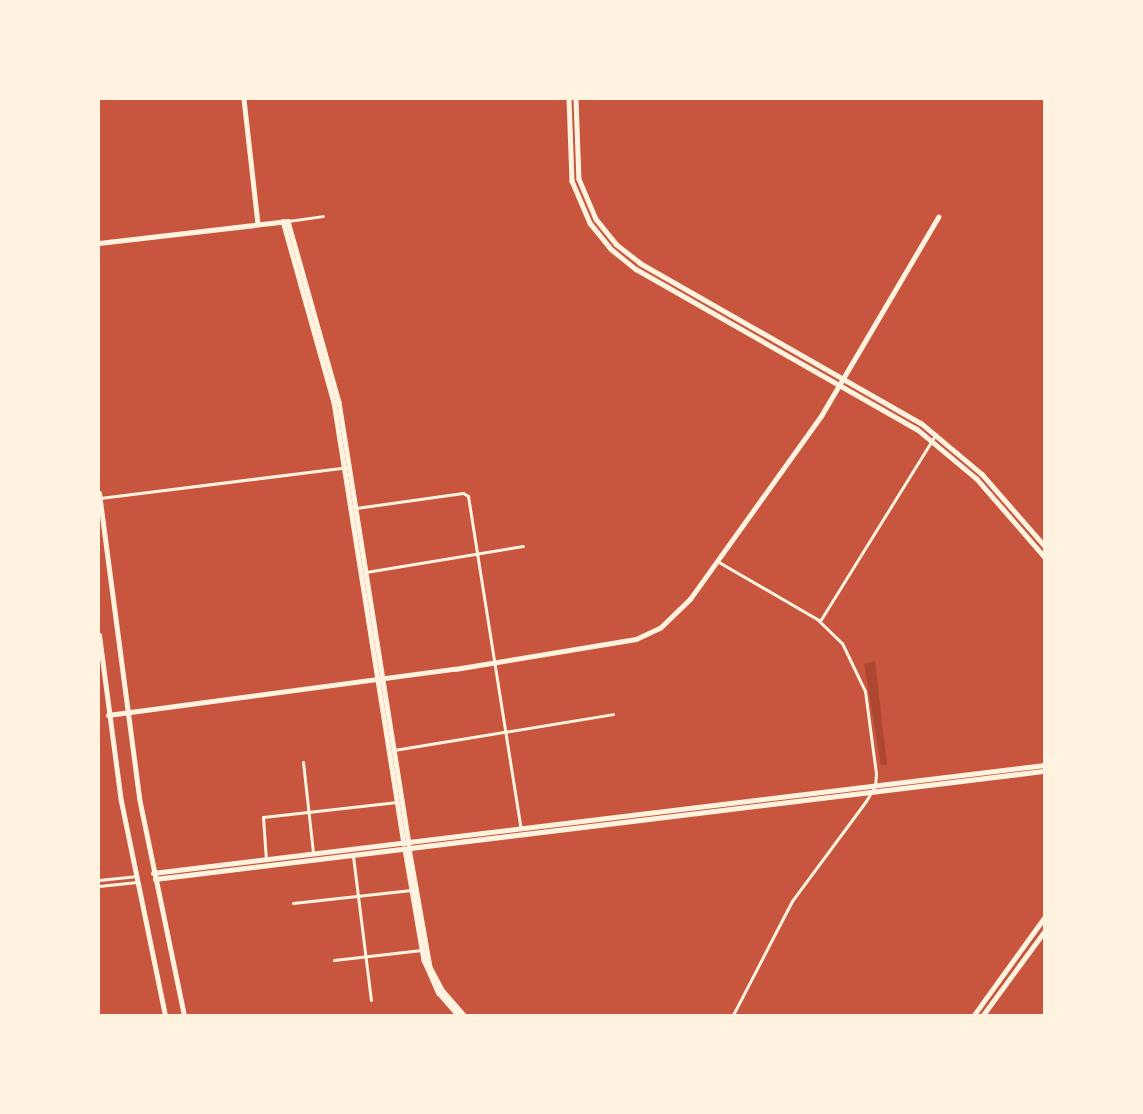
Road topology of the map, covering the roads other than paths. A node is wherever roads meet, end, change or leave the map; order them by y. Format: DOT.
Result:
graph roads {
  1 [pos="243,99"];
  2 [pos="569,99"];
  3 [pos="576,99"];
  4 [pos="323,216"];
  5 [pos="938,217"];
  6 [pos="285,221"];
  7 [pos="258,224"];
  8 [pos="99,243"];
  9 [pos="844,380"];
  10 [pos="841,386"];
  11 [pos="936,434"];
  12 [pos="932,440"];
  13 [pos="347,467"];
  14 [pos="99,493"];
  15 [pos="100,498"];
  16 [pos="356,508"];
  17 [pos="1044,545"];
  18 [pos="523,546"];
  19 [pos="477,553"];
  20 [pos="1044,556"];
  21 [pos="717,561"];
  22 [pos="366,572"];
  23 [pos="820,621"];
  24 [pos="99,635"];
  25 [pos="495,663"];
  26 [pos="381,680"];
  27 [pos="126,713"];
  28 [pos="613,714"];
  29 [pos="108,715"];
  30 [pos="506,732"];
  31 [pos="394,750"];
  32 [pos="303,762"];
  33 [pos="1044,765"];
  34 [pos="1044,771"];
  35 [pos="875,786"];
  36 [pos="871,792"];
  37 [pos="398,802"];
  38 [pos="308,812"];
  39 [pos="521,829"];
  40 [pos="407,846"];
  41 [pos="313,854"];
  42 [pos="353,855"];
  43 [pos="266,860"];
  44 [pos="154,876"];
  45 [pos="136,879"];
  46 [pos="99,880"];
  47 [pos="99,886"];
  48 [pos="411,890"];
  49 [pos="358,896"];
  50 [pos="293,903"];
  51 [pos="1044,918"];
  52 [pos="1044,933"];
  53 [pos="421,950"];
  54 [pos="366,956"];
  55 [pos="334,960"];
  56 [pos="371,1000"];
  57 [pos="165,1015"];
  58 [pos="184,1015"];
  59 [pos="458,1015"];
  60 [pos="464,1015"];
  61 [pos="733,1015"];
  62 [pos="974,1015"];
  63 [pos="982,1015"];
  1 -- 7 [label="main road"];
  2 -- 10 [label="main road"];
  3 -- 9 [label="main road"];
  4 -- 6 [label="street"];
  5 -- 9 [label="main road"];
  6 -- 7 [label="main road"];
  6 -- 13 [label="main road"];
  7 -- 8 [label="main road"];
  9 -- 10 [label="main road"];
  9 -- 11 [label="main road"];
  10 -- 12 [label="main road"];
  10 -- 21 [label="main road"];
  11 -- 12 [label="street"];
  11 -- 17 [label="main road"];
  12 -- 20 [label="main road"];
  12 -- 23 [label="street"];
  13 -- 15 [label="street"];
  13 -- 16 [label="main road"];
  13 -- 26 [label="main road"];
  14 -- 15 [label="highway"];
  15 -- 27 [label="highway"];
  16 -- 19 [label="street"];
  16 -- 22 [label="main road"];
  18 -- 19 [label="street"];
  19 -- 22 [label="street"];
  19 -- 25 [label="street"];
  21 -- 23 [label="street"];
  21 -- 25 [label="main road"];
  22 -- 26 [label="main road"];
  23 -- 35 [label="street"];
  24 -- 29 [label="highway"];
  25 -- 26 [label="main road"];
  25 -- 30 [label="street"];
  26 -- 27 [label="main road"];
  26 -- 31 [label="main road"];
  26 -- 37 [label="main road"];
  27 -- 29 [label="main road"];
  27 -- 44 [label="highway"];
  28 -- 30 [label="street"];
  29 -- 45 [label="highway"];
  30 -- 31 [label="street"];
  30 -- 39 [label="street"];
  31 -- 40 [label="main road"];
  32 -- 38 [label="street"];
  33 -- 35 [label="main road"];
  34 -- 36 [label="main road"];
  35 -- 36 [label="street"];
  35 -- 39 [label="main road"];
  36 -- 40 [label="main road"];
  36 -- 61 [label="street"];
  37 -- 38 [label="street"];
  37 -- 40 [label="main road"];
  38 -- 41 [label="street"];
  38 -- 43 [label="street"];
  39 -- 40 [label="main road"];
  40 -- 41 [label="main road"];
  40 -- 42 [label="main road"];
  40 -- 48 [label="main road"];
  40 -- 60 [label="main road"];
  41 -- 43 [label="main road"];
  42 -- 44 [label="main road"];
  42 -- 49 [label="street"];
  43 -- 44 [label="main road"];
  44 -- 58 [label="highway"];
  45 -- 46 [label="street"];
  45 -- 47 [label="street"];
  45 -- 57 [label="highway"];
  48 -- 49 [label="street"];
  48 -- 53 [label="main road"];
  49 -- 50 [label="street"];
  49 -- 54 [label="street"];
  51 -- 62 [label="main road"];
  52 -- 63 [label="main road"];
  53 -- 54 [label="street"];
  53 -- 59 [label="main road"];
  54 -- 55 [label="street"];
  54 -- 56 [label="street"];
}
